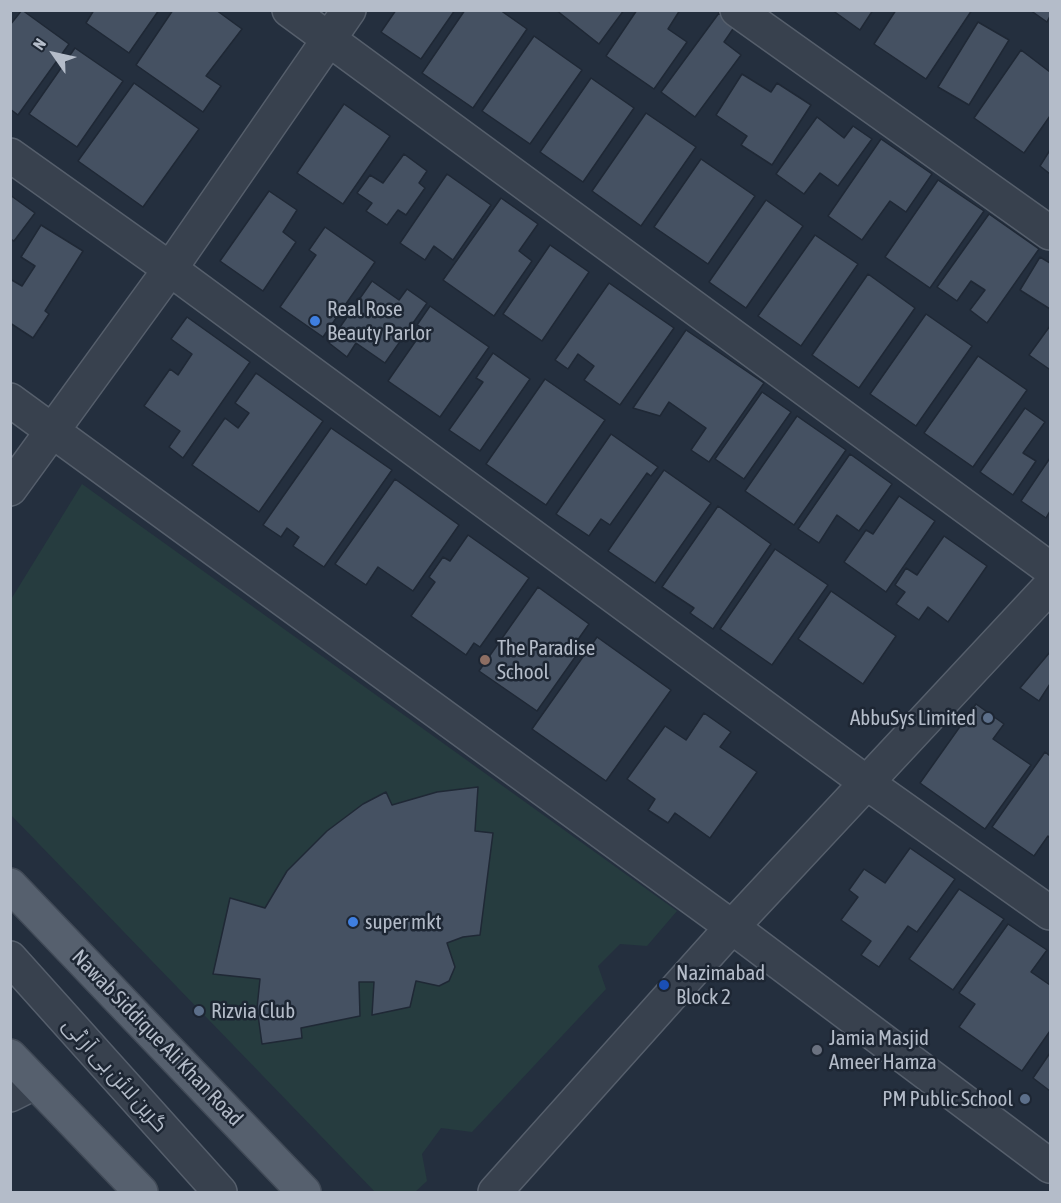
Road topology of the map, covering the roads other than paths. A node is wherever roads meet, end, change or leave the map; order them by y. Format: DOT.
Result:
graph roads {
  1 [pos="289,10"];
  2 [pos="349,10"];
  3 [pos="737,10"];
  4 [pos="329,40"];
  5 [pos="10,155"];
  6 [pos="1050,233"];
  7 [pos="170,269"];
  8 [pos="10,400"];
  9 [pos="52,430"];
  10 [pos="10,489"];
  11 [pos="1050,569"];
  12 [pos="1050,586"];
  13 [pos="867,783"];
  14 [pos="10,885"];
  15 [pos="1050,913"];
  16 [pos="732,927"];
  17 [pos="10,958"];
  18 [pos="10,1056"];
  19 [pos="22,1089"];
  20 [pos="1050,1166"];
  21 [pos="141,1192"];
  22 [pos="220,1192"];
  23 [pos="304,1192"];
  24 [pos="495,1192"];
  1 -- 4 [label="street"];
  2 -- 4 [label="street"];
  3 -- 6 [label="street"];
  4 -- 7 [label="street"];
  4 -- 11 [label="street"];
  5 -- 7 [label="street"];
  7 -- 9 [label="street"];
  7 -- 13 [label="street"];
  8 -- 9 [label="street"];
  9 -- 10 [label="street"];
  9 -- 16 [label="street"];
  12 -- 13 [label="street"];
  13 -- 15 [label="street"];
  13 -- 16 [label="street"];
  14 -- 23 [label="main road, Nawab Siddique Ali Khan Road"];
  16 -- 20 [label="street"];
  16 -- 24 [label="street"];
  17 -- 22 [label="street, گرین لائن بی آر ٹی"];
  18 -- 19 [label="main road"];
  19 -- 21 [label="main road"];
}
